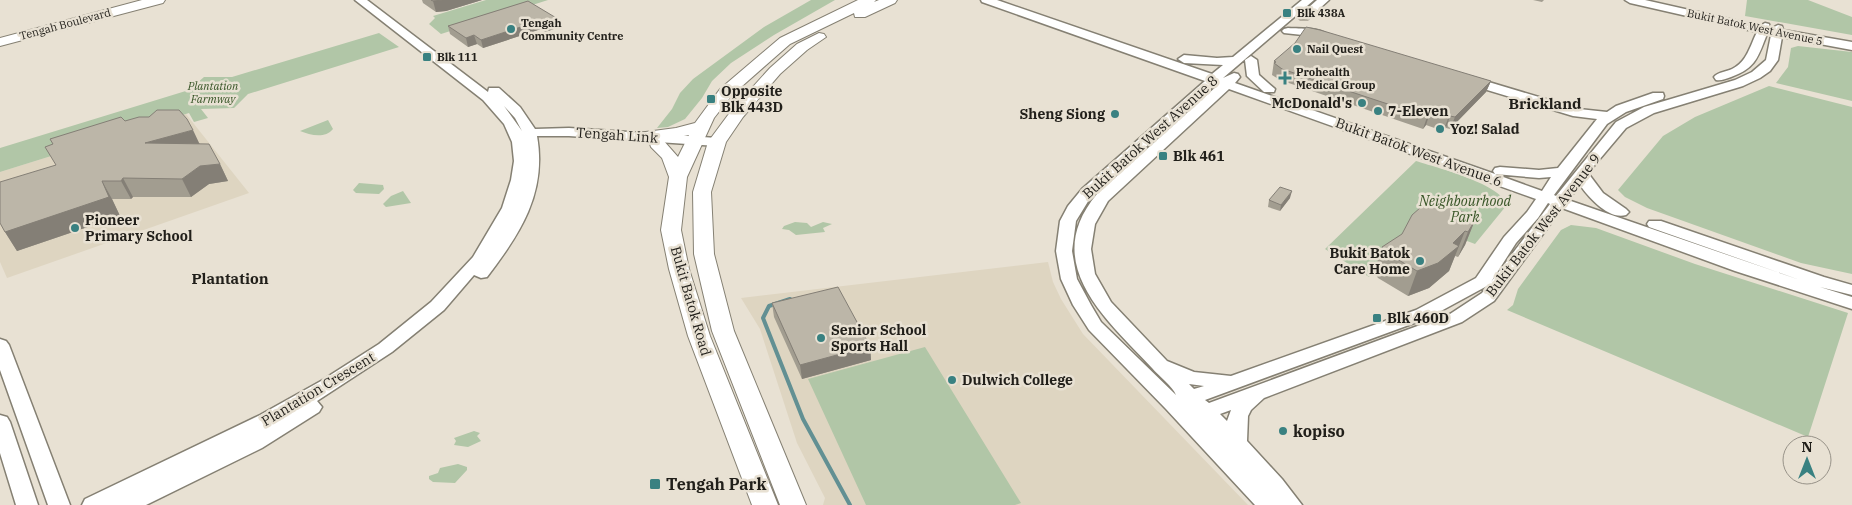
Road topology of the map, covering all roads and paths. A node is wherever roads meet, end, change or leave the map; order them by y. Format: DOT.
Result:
graph roads {
  1 [pos="135,0"];
  2 [pos="158,0"];
  3 [pos="360,0"];
  4 [pos="372,0"];
  5 [pos="869,0"];
  6 [pos="890,0"];
  7 [pos="986,0"];
  8 [pos="1016,0"];
  9 [pos="1309,0"];
  10 [pos="1324,0"];
  11 [pos="1630,0"];
  12 [pos="1648,0"];
  13 [pos="1299,22"];
  14 [pos="1288,31"];
  15 [pos="1762,32"];
  16 [pos="1314,33"];
  17 [pos="1777,34"];
  18 [pos="0,35"];
  19 [pos="1852,40"];
  20 [pos="1340,41"];
  21 [pos="1820,41"];
  22 [pos="0,42"];
  23 [pos="1852,46"];
  24 [pos="1236,60"];
  25 [pos="1251,60"];
  26 [pos="1182,63"];
  27 [pos="1460,78"];
  28 [pos="1222,82"];
  29 [pos="477,84"];
  30 [pos="1269,89"];
  31 [pos="1194,98"];
  32 [pos="1282,103"];
  33 [pos="1578,113"];
  34 [pos="1610,116"];
  35 [pos="702,126"];
  36 [pos="1596,127"];
  37 [pos="524,138"];
  38 [pos="650,140"];
  39 [pos="692,143"];
  40 [pos="716,145"];
  41 [pos="1562,172"];
  42 [pos="1581,173"];
  43 [pos="678,177"];
  44 [pos="1503,177"];
  45 [pos="1548,192"];
  46 [pos="1563,198"];
  47 [pos="1540,217"];
  48 [pos="1620,218"];
  49 [pos="1852,290"];
  50 [pos="1852,303"];
  51 [pos="0,345"];
  52 [pos="1158,364"];
  53 [pos="1239,379"];
  54 [pos="1265,389"];
  55 [pos="1182,401"];
  56 [pos="1196,415"];
  57 [pos="0,422"];
  58 [pos="1237,444"];
  59 [pos="27,505"];
  60 [pos="59,505"];
  61 [pos="93,505"];
  62 [pos="126,505"];
  63 [pos="765,505"];
  64 [pos="793,505"];
  65 [pos="1268,505"];
  66 [pos="1291,505"];
  1 -- 18 [label="main road, Tengah Boulevard"];
  2 -- 22 [label="main road, Tengah Boulevard"];
  3 -- 29 [label="street, Plantation Crescent"];
  4 -- 29 [label="street, Plantation Crescent"];
  5 -- 35 [label="main road, Bukit Batok Road"];
  6 -- 40 [label="main road, Bukit Batok Road"];
  7 -- 26 [label="street, Bukit Batok West Avenue 6"];
  8 -- 26 [label="street, Bukit Batok West Avenue 6"];
  9 -- 24 [label="street, Bukit Batok West Avenue 8"];
  10 -- 13 [label="street, Bukit Batok West Avenue 8"];
  11 -- 15 [label="street, Bukit Batok West Avenue 5"];
  12 -- 15 [label="street, Bukit Batok West Avenue 5"];
  13 -- 14 [label="street, Bukit Batok West Avenue 8"];
  13 -- 16 [label="street"];
  14 -- 16 [label="street"];
  14 -- 25 [label="street, Bukit Batok West Avenue 8"];
  15 -- 17 [label="street, Bukit Batok West Avenue 5"];
  15 -- 34 [label="street, Bukit Batok West Avenue 9"];
  16 -- 20 [label="street"];
  17 -- 19 [label="street, Bukit Batok West Avenue 5"];
  17 -- 21 [label="street"];
  17 -- 42 [label="street, Bukit Batok West Avenue 9"];
  21 -- 23 [label="street, Bukit Batok West Avenue 5"];
  24 -- 26 [label="street"];
  24 -- 28 [label="street, Bukit Batok West Avenue 8"];
  25 -- 28 [label="street, Bukit Batok West Avenue 8"];
  25 -- 30 [label="street"];
  26 -- 28 [label="street, Bukit Batok West Avenue 6"];
  26 -- 31 [label="street"];
  27 -- 33 [label="street"];
  28 -- 30 [label="street, Bukit Batok West Avenue 6"];
  28 -- 31 [label="street, Bukit Batok West Avenue 8"];
  28 -- 32 [label="street, Bukit Batok West Avenue 6"];
  28 -- 32 [label="street"];
  28 -- 52 [label="street, Bukit Batok West Avenue 8"];
  29 -- 37 [label="street, Plantation Crescent"];
  30 -- 44 [label="street, Bukit Batok West Avenue 6"];
  31 -- 55 [label="street, Bukit Batok West Avenue 8"];
  32 -- 44 [label="street, Bukit Batok West Avenue 6"];
  33 -- 34 [label="street"];
  33 -- 36 [label="street"];
  34 -- 36 [label="street, Bukit Batok West Avenue 9"];
  35 -- 38 [label="main road"];
  35 -- 39 [label="main road, Bukit Batok Road"];
  36 -- 41 [label="street, Bukit Batok West Avenue 9"];
  37 -- 38 [label="street, Tengah Link"];
  37 -- 61 [label="street, Plantation Crescent"];
  37 -- 62 [label="street, Plantation Crescent"];
  38 -- 39 [label="street, Tengah Link"];
  38 -- 43 [label="main road"];
  39 -- 40 [label="street, Tengah Link"];
  39 -- 43 [label="main road, Bukit Batok Road"];
  40 -- 64 [label="main road, Bukit Batok Road"];
  41 -- 44 [label="street"];
  41 -- 45 [label="street, Bukit Batok West Avenue 9"];
  42 -- 46 [label="street, Bukit Batok West Avenue 9"];
  42 -- 48 [label="street"];
  43 -- 63 [label="main road, Bukit Batok Road"];
  44 -- 45 [label="street, Bukit Batok West Avenue 6"];
  44 -- 47 [label="street"];
  45 -- 46 [label="street, Bukit Batok West Avenue 6"];
  45 -- 47 [label="street, Bukit Batok West Avenue 9"];
  46 -- 47 [label="street, Bukit Batok West Avenue 9"];
  46 -- 48 [label="street, Bukit Batok West Avenue 6"];
  47 -- 48 [label="street"];
  47 -- 53 [label="street, Bukit Batok West Avenue 9"];
  47 -- 54 [label="street, Bukit Batok West Avenue 9"];
  48 -- 49 [label="street, Bukit Batok West Avenue 6"];
  48 -- 50 [label="street, Bukit Batok West Avenue 6"];
  51 -- 60 [label="street"];
  52 -- 53 [label="street"];
  52 -- 55 [label="street, Bukit Batok West Avenue 8"];
  53 -- 55 [label="street, Bukit Batok West Avenue 9"];
  54 -- 56 [label="street, Bukit Batok West Avenue 9"];
  54 -- 58 [label="street"];
  55 -- 56 [label="street, Bukit Batok West Avenue 8"];
  56 -- 58 [label="street, Bukit Batok West Avenue 8"];
  56 -- 65 [label="street, Bukit Batok West Avenue 8"];
  57 -- 59 [label="street"];
  58 -- 66 [label="street, Bukit Batok West Avenue 8"];
}
